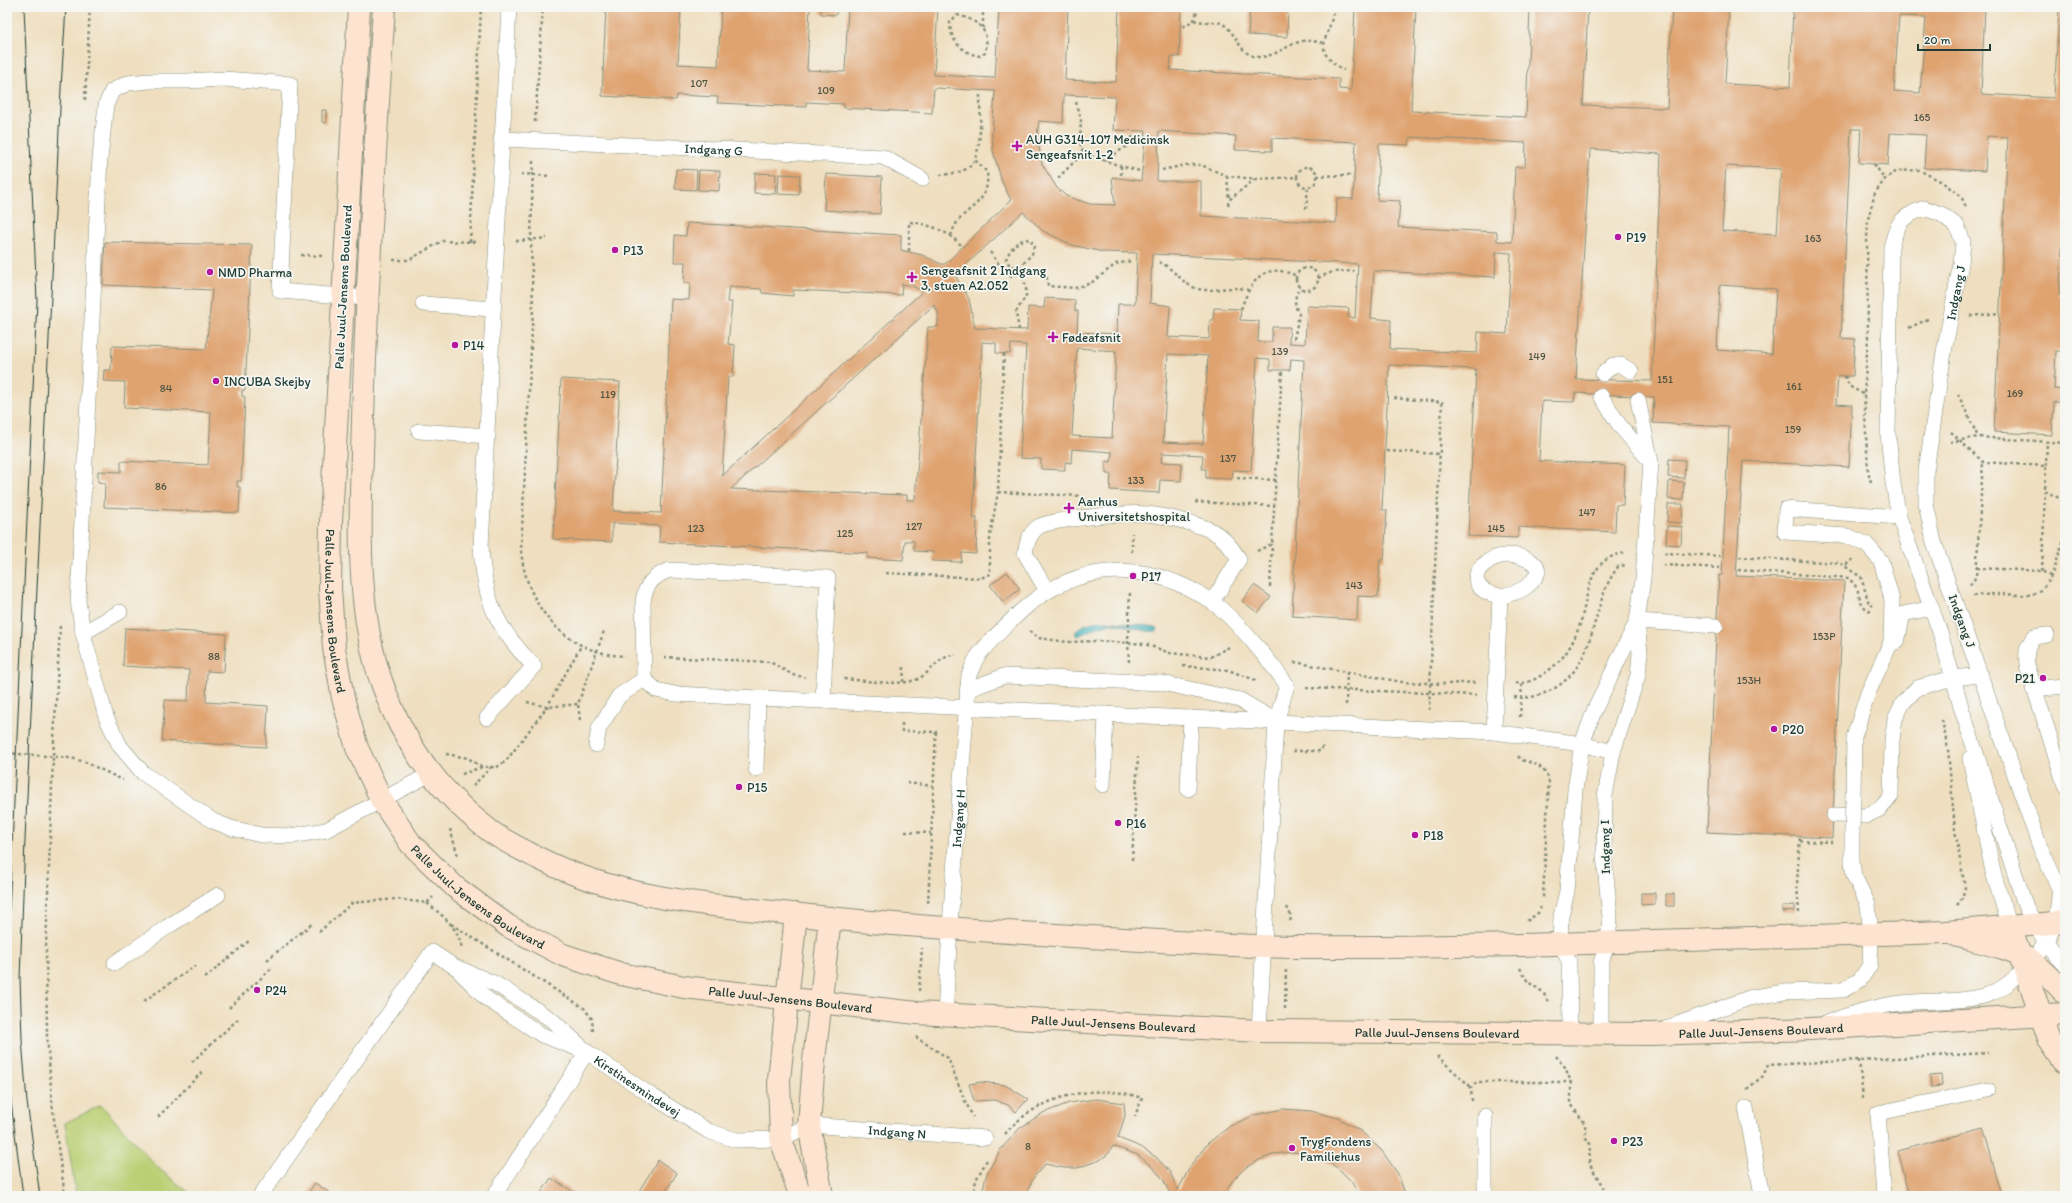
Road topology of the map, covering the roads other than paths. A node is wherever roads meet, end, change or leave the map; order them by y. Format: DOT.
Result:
graph roads {
  1 [pos="358,7"];
  2 [pos="384,7"];
  3 [pos="509,7"];
  4 [pos="501,139"];
  5 [pos="922,179"];
  6 [pos="342,296"];
  7 [pos="366,298"];
  8 [pos="424,304"];
  9 [pos="493,309"];
  10 [pos="1632,371"];
  11 [pos="1603,374"];
  12 [pos="1601,396"];
  13 [pos="1638,400"];
  14 [pos="419,431"];
  15 [pos="488,436"];
  16 [pos="1651,462"];
  17 [pos="1900,517"];
  18 [pos="1047,591"];
  19 [pos="1500,596"];
  20 [pos="1212,602"];
  21 [pos="1932,608"];
  22 [pos="120,612"];
  23 [pos="1637,621"];
  24 [pos="1716,626"];
  25 [pos="83,634"];
  26 [pos="2048,635"];
  27 [pos="1981,676"];
  28 [pos="1953,678"];
  29 [pos="644,680"];
  30 [pos="2065,686"];
  31 [pos="2033,689"];
  32 [pos="967,690"];
  33 [pos="1868,693"];
  34 [pos="758,698"];
  35 [pos="823,701"];
  36 [pos="966,708"];
  37 [pos="1962,710"];
  38 [pos="1106,714"];
  39 [pos="487,718"];
  40 [pos="1191,718"];
  41 [pos="1276,722"];
  42 [pos="1494,732"];
  43 [pos="1582,744"];
  44 [pos="596,745"];
  45 [pos="1614,752"];
  46 [pos="756,769"];
  47 [pos="430,774"];
  48 [pos="1103,785"];
  49 [pos="2065,785"];
  50 [pos="1188,789"];
  51 [pos="382,801"];
  52 [pos="1834,814"];
  53 [pos="218,895"];
  54 [pos="2062,896"];
  55 [pos="796,914"];
  56 [pos="830,918"];
  57 [pos="2010,927"];
  58 [pos="2050,927"];
  59 [pos="950,929"];
  60 [pos="1946,932"];
  61 [pos="1871,934"];
  62 [pos="1560,943"];
  63 [pos="1608,943"];
  64 [pos="1264,946"];
  65 [pos="2025,961"];
  66 [pos="115,963"];
  67 [pos="2065,965"];
  68 [pos="2065,993"];
  69 [pos="786,1000"];
  70 [pos="822,1003"];
  71 [pos="2058,1013"];
  72 [pos="945,1015"];
  73 [pos="1810,1029"];
  74 [pos="1259,1031"];
  75 [pos="1601,1032"];
  76 [pos="1570,1033"];
  77 [pos="1651,1034"];
  78 [pos="587,1052"];
  79 [pos="2065,1063"];
  80 [pos="1988,1090"];
  81 [pos="1746,1108"];
  82 [pos="1485,1116"];
  83 [pos="809,1125"];
  84 [pos="985,1138"];
  85 [pos="782,1139"];
  86 [pos="260,1196"];
  87 [pos="494,1196"];
  88 [pos="803,1196"];
  89 [pos="822,1196"];
  90 [pos="1485,1196"];
  91 [pos="1762,1196"];
  92 [pos="1884,1196"];
  1 -- 6 [label="street, Palle Juul-Jensens Boulevard"];
  2 -- 7 [label="street, Palle Juul-Jensens Boulevard"];
  3 -- 4 [label="lane"];
  4 -- 5 [label="lane, Indgang G"];
  4 -- 9 [label="lane"];
  6 -- 7 [label="lane"];
  6 -- 25 [label="lane"];
  6 -- 51 [label="street, Palle Juul-Jensens Boulevard"];
  7 -- 47 [label="street, Palle Juul-Jensens Boulevard"];
  8 -- 9 [label="lane"];
  9 -- 15 [label="lane"];
  10 -- 11 [label="lane"];
  12 -- 16 [label="lane"];
  13 -- 16 [label="lane"];
  14 -- 15 [label="lane"];
  15 -- 39 [label="lane"];
  16 -- 23 [label="lane"];
  17 -- 21 [label="lane, Indgang J"];
  17 -- 27 [label="lane, Indgang J"];
  17 -- 33 [label="lane"];
  18 -- 20 [label="lane, Indgang H"];
  18 -- 20 [label="lane"];
  18 -- 32 [label="lane, Indgang H"];
  19 -- 42 [label="lane"];
  20 -- 41 [label="lane, Indgang H"];
  21 -- 28 [label="lane, Indgang J"];
  21 -- 33 [label="lane"];
  22 -- 25 [label="lane"];
  23 -- 24 [label="lane"];
  23 -- 43 [label="lane"];
  23 -- 45 [label="lane, Indgang I"];
  25 -- 51 [label="lane"];
  26 -- 31 [label="lane"];
  27 -- 28 [label="lane"];
  27 -- 54 [label="lane, Indgang J"];
  28 -- 37 [label="lane, Indgang J"];
  28 -- 52 [label="lane"];
  29 -- 34 [label="lane"];
  29 -- 35 [label="lane"];
  29 -- 44 [label="lane"];
  30 -- 31 [label="lane"];
  31 -- 49 [label="lane"];
  32 -- 36 [label="lane, Indgang H"];
  32 -- 41 [label="lane"];
  33 -- 61 [label="lane, bridge"];
  34 -- 35 [label="lane"];
  34 -- 46 [label="lane"];
  35 -- 36 [label="lane"];
  36 -- 38 [label="lane"];
  36 -- 59 [label="lane, Indgang H"];
  37 -- 57 [label="lane"];
  37 -- 58 [label="lane"];
  38 -- 40 [label="lane"];
  38 -- 48 [label="lane"];
  40 -- 41 [label="lane"];
  40 -- 50 [label="lane"];
  41 -- 42 [label="lane"];
  41 -- 64 [label="lane"];
  42 -- 43 [label="lane"];
  43 -- 45 [label="lane"];
  43 -- 62 [label="lane"];
  45 -- 63 [label="lane, Indgang I"];
  47 -- 51 [label="lane"];
  47 -- 55 [label="street, Palle Juul-Jensens Boulevard"];
  51 -- 69 [label="street, Palle Juul-Jensens Boulevard"];
  53 -- 66 [label="lane"];
  54 -- 58 [label="lane"];
  55 -- 56 [label="street, Palle Juul-Jensens Boulevard"];
  55 -- 69 [label="street"];
  56 -- 59 [label="street, Palle Juul-Jensens Boulevard"];
  56 -- 70 [label="street"];
  57 -- 58 [label="street, Palle Juul-Jensens Boulevard"];
  57 -- 60 [label="street, Palle Juul-Jensens Boulevard"];
  57 -- 65 [label="street"];
  58 -- 65 [label="lane"];
  58 -- 67 [label="lane"];
  59 -- 64 [label="street, Palle Juul-Jensens Boulevard"];
  59 -- 72 [label="lane, Indgang H"];
  60 -- 61 [label="street, Palle Juul-Jensens Boulevard"];
  60 -- 65 [label="street"];
  61 -- 63 [label="street, Palle Juul-Jensens Boulevard"];
  61 -- 77 [label="lane"];
  62 -- 63 [label="street, Palle Juul-Jensens Boulevard"];
  62 -- 64 [label="street, Palle Juul-Jensens Boulevard"];
  62 -- 76 [label="lane"];
  63 -- 75 [label="lane, Indgang I"];
  64 -- 74 [label="lane"];
  65 -- 68 [label="street"];
  65 -- 71 [label="street"];
  65 -- 73 [label="lane"];
  69 -- 70 [label="street, Palle Juul-Jensens Boulevard"];
  69 -- 85 [label="street"];
  70 -- 72 [label="street, Palle Juul-Jensens Boulevard"];
  70 -- 83 [label="street"];
  71 -- 73 [label="street, Palle Juul-Jensens Boulevard"];
  71 -- 79 [label="street"];
  72 -- 74 [label="street, Palle Juul-Jensens Boulevard"];
  73 -- 77 [label="street, Palle Juul-Jensens Boulevard"];
  74 -- 76 [label="street, Palle Juul-Jensens Boulevard"];
  75 -- 76 [label="street, Palle Juul-Jensens Boulevard"];
  75 -- 77 [label="street, Palle Juul-Jensens Boulevard"];
  78 -- 85 [label="lane, Kirstinesmindevej"];
  78 -- 86 [label="lane"];
  78 -- 87 [label="lane, Kirstinesmindevej"];
  80 -- 92 [label="lane"];
  81 -- 91 [label="lane"];
  82 -- 90 [label="lane"];
  83 -- 84 [label="lane, Indgang N"];
  83 -- 85 [label="lane, Kirstinesmindevej"];
  83 -- 89 [label="street"];
  85 -- 88 [label="street"];
}
